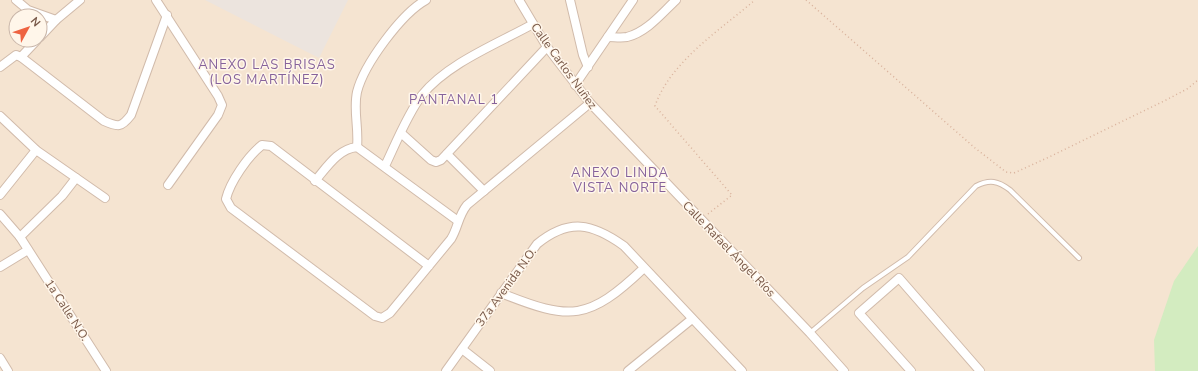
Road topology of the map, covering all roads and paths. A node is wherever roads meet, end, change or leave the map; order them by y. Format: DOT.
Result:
graph roads {
  1 [pos="16,0"];
  2 [pos="80,0"];
  3 [pos="156,0"];
  4 [pos="426,0"];
  5 [pos="520,0"];
  6 [pos="570,0"];
  7 [pos="633,0"];
  8 [pos="676,0"];
  9 [pos="754,0"];
  10 [pos="806,0"];
  11 [pos="167,15"];
  12 [pos="56,20"];
  13 [pos="532,24"];
  14 [pos="48,28"];
  15 [pos="608,37"];
  16 [pos="548,47"];
  17 [pos="29,48"];
  18 [pos="21,57"];
  19 [pos="0,67"];
  20 [pos="588,67"];
  21 [pos="1198,80"];
  22 [pos="575,86"];
  23 [pos="590,103"];
  24 [pos="0,116"];
  25 [pos="613,128"];
  26 [pos="401,133"];
  27 [pos="357,147"];
  28 [pos="36,150"];
  29 [pos="447,154"];
  30 [pos="385,166"];
  31 [pos="76,178"];
  32 [pos="315,181"];
  33 [pos="168,185"];
  34 [pos="484,191"];
  35 [pos="0,195"];
  36 [pos="105,198"];
  37 [pos="0,214"];
  38 [pos="701,220"];
  39 [pos="458,221"];
  40 [pos="20,237"];
  41 [pos="28,250"];
  42 [pos="1079,258"];
  43 [pos="429,266"];
  44 [pos="0,267"];
  45 [pos="644,268"];
  46 [pos="501,293"];
  47 [pos="692,319"];
  48 [pos="810,333"];
  49 [pos="462,349"];
  50 [pos="0,358"];
  51 [pos="8,371"];
  52 [pos="106,371"];
  53 [pos="446,371"];
  54 [pos="490,371"];
  55 [pos="628,371"];
  56 [pos="741,371"];
  57 [pos="844,371"];
  58 [pos="911,371"];
  59 [pos="980,371"];
  1 -- 12 [label="street"];
  2 -- 12 [label="street"];
  3 -- 11 [label="street"];
  4 -- 27 [label="street"];
  5 -- 13 [label="street, Calle Carlos Nuñez"];
  6 -- 20 [label="street"];
  7 -- 15 [label="street"];
  8 -- 15 [label="street"];
  9 -- 38 [label="path"];
  10 -- 21 [label="path"];
  11 -- 18 [label="street"];
  11 -- 33 [label="street"];
  12 -- 14 [label="street"];
  13 -- 16 [label="street, Calle Carlos Nuñez"];
  13 -- 26 [label="street"];
  15 -- 20 [label="street"];
  16 -- 22 [label="street, Calle Carlos Nuñez"];
  16 -- 29 [label="street"];
  17 -- 18 [label="street"];
  18 -- 19 [label="street"];
  20 -- 22 [label="street"];
  22 -- 23 [label="street, Calle Carlos Nuñez"];
  23 -- 25 [label="street, Calle Carlos Nuñez"];
  23 -- 34 [label="street"];
  24 -- 28 [label="street"];
  25 -- 38 [label="street, Calle Rafael Ángel Ríos"];
  26 -- 29 [label="street"];
  26 -- 30 [label="street"];
  27 -- 30 [label="street"];
  27 -- 32 [label="street"];
  28 -- 31 [label="street"];
  28 -- 35 [label="street"];
  29 -- 34 [label="street"];
  30 -- 39 [label="street"];
  31 -- 36 [label="street"];
  31 -- 40 [label="street"];
  32 -- 43 [label="street"];
  32 -- 43 [label="street"];
  34 -- 39 [label="street"];
  37 -- 40 [label="street, 1a Calle N.O."];
  38 -- 48 [label="street, Calle Rafael Ángel Ríos"];
  39 -- 43 [label="street"];
  40 -- 41 [label="street, 1a Calle N.O."];
  41 -- 44 [label="street"];
  41 -- 52 [label="street, 1a Calle N.O."];
  42 -- 48 [label="lane"];
  45 -- 46 [label="street"];
  45 -- 46 [label="street, 37a Avenida N.O."];
  45 -- 47 [label="street, 37a Avenida N.O."];
  46 -- 49 [label="street, 37a Avenida N.O."];
  47 -- 55 [label="street"];
  47 -- 56 [label="street, 37a Avenida N.O."];
  48 -- 57 [label="street, Calle Rafael Ángel Ríos"];
  49 -- 53 [label="street, 37a Avenida N.O."];
  49 -- 54 [label="street"];
  50 -- 51 [label="street"];
  58 -- 59 [label="street"];
}
